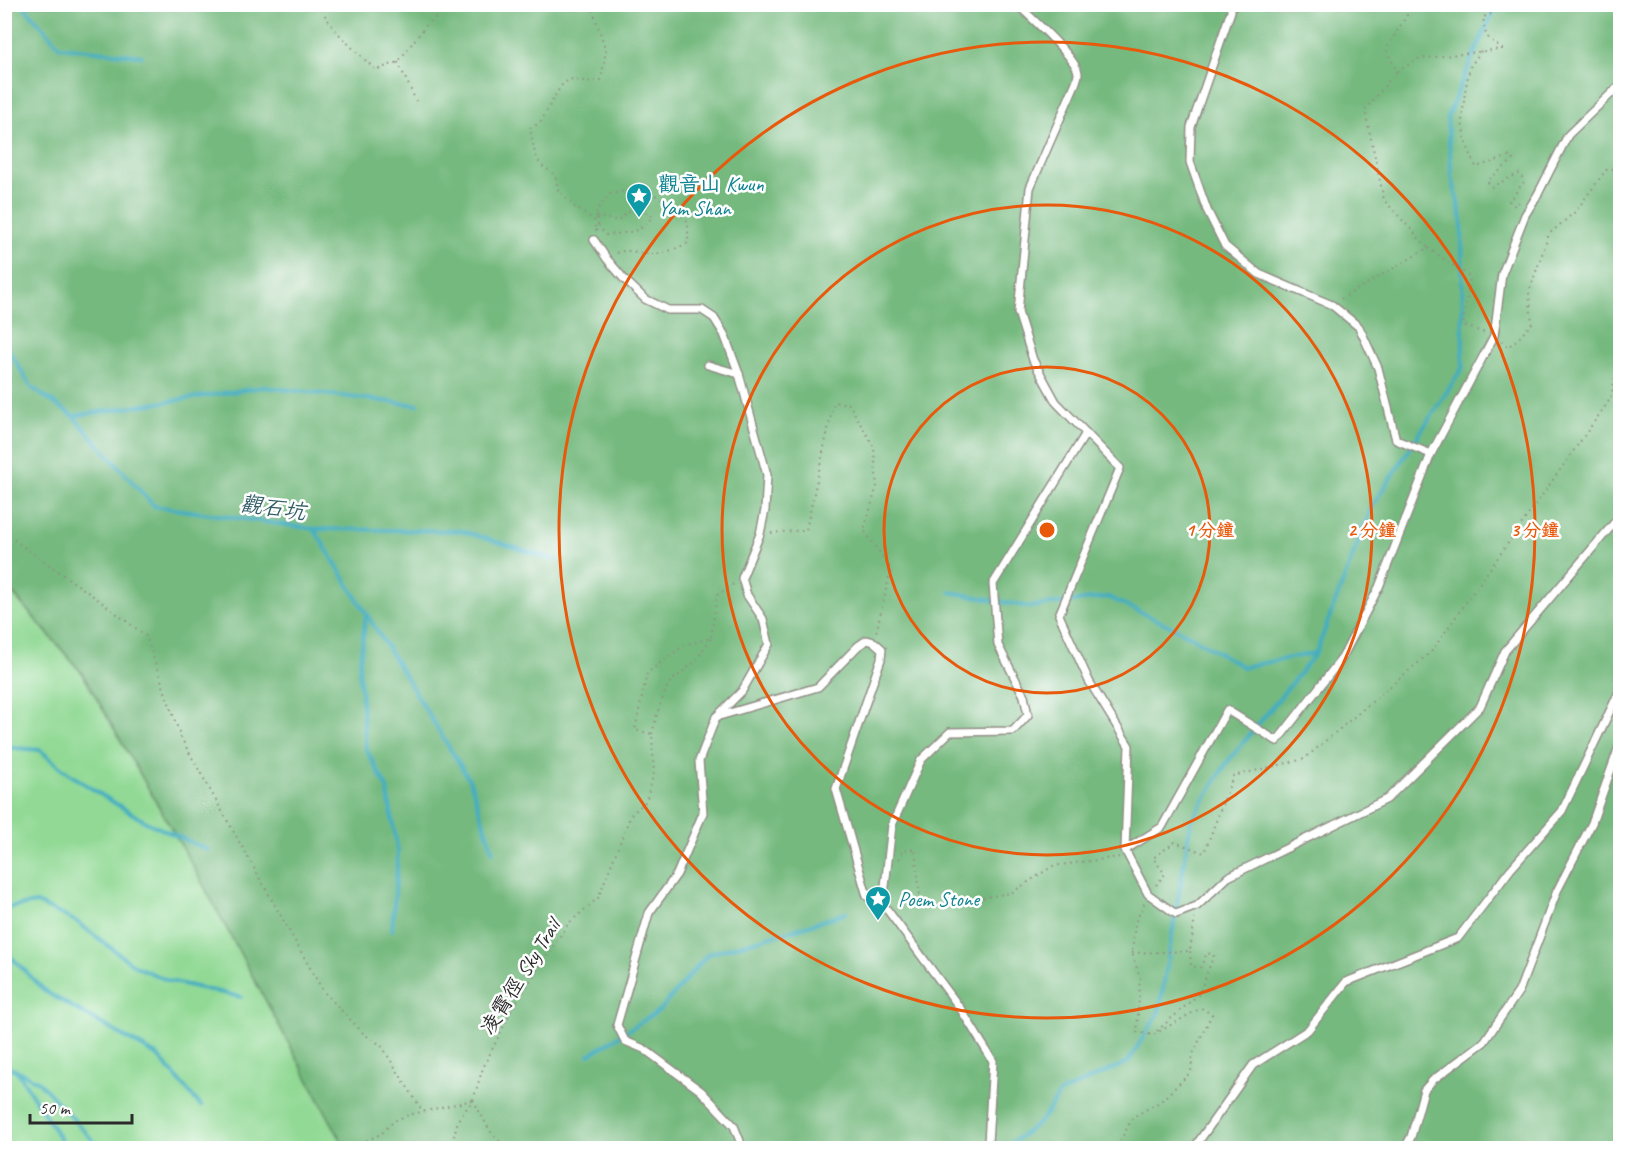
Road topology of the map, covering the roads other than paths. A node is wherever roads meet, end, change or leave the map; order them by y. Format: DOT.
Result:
graph roads {
  1 [pos="1017,4"];
  2 [pos="1231,4"];
  3 [pos="1620,85"];
  4 [pos="594,240"];
  5 [pos="708,365"];
  6 [pos="739,374"];
  7 [pos="1086,433"];
  8 [pos="1431,454"];
  9 [pos="1620,516"];
  10 [pos="1620,690"];
  11 [pos="716,717"];
  12 [pos="1620,744"];
  13 [pos="1127,853"];
  14 [pos="883,904"];
  15 [pos="739,1149"];
  16 [pos="993,1149"];
  17 [pos="1194,1149"];
  18 [pos="1405,1149"];
  1 -- 7 [label="lane"];
  2 -- 8 [label="lane"];
  3 -- 8 [label="lane"];
  4 -- 6 [label="lane"];
  5 -- 6 [label="lane"];
  6 -- 11 [label="lane"];
  7 -- 13 [label="lane"];
  7 -- 14 [label="lane"];
  8 -- 13 [label="lane"];
  9 -- 13 [label="lane"];
  10 -- 17 [label="lane"];
  11 -- 14 [label="lane"];
  11 -- 15 [label="lane"];
  12 -- 18 [label="lane"];
  14 -- 16 [label="lane"];
}
